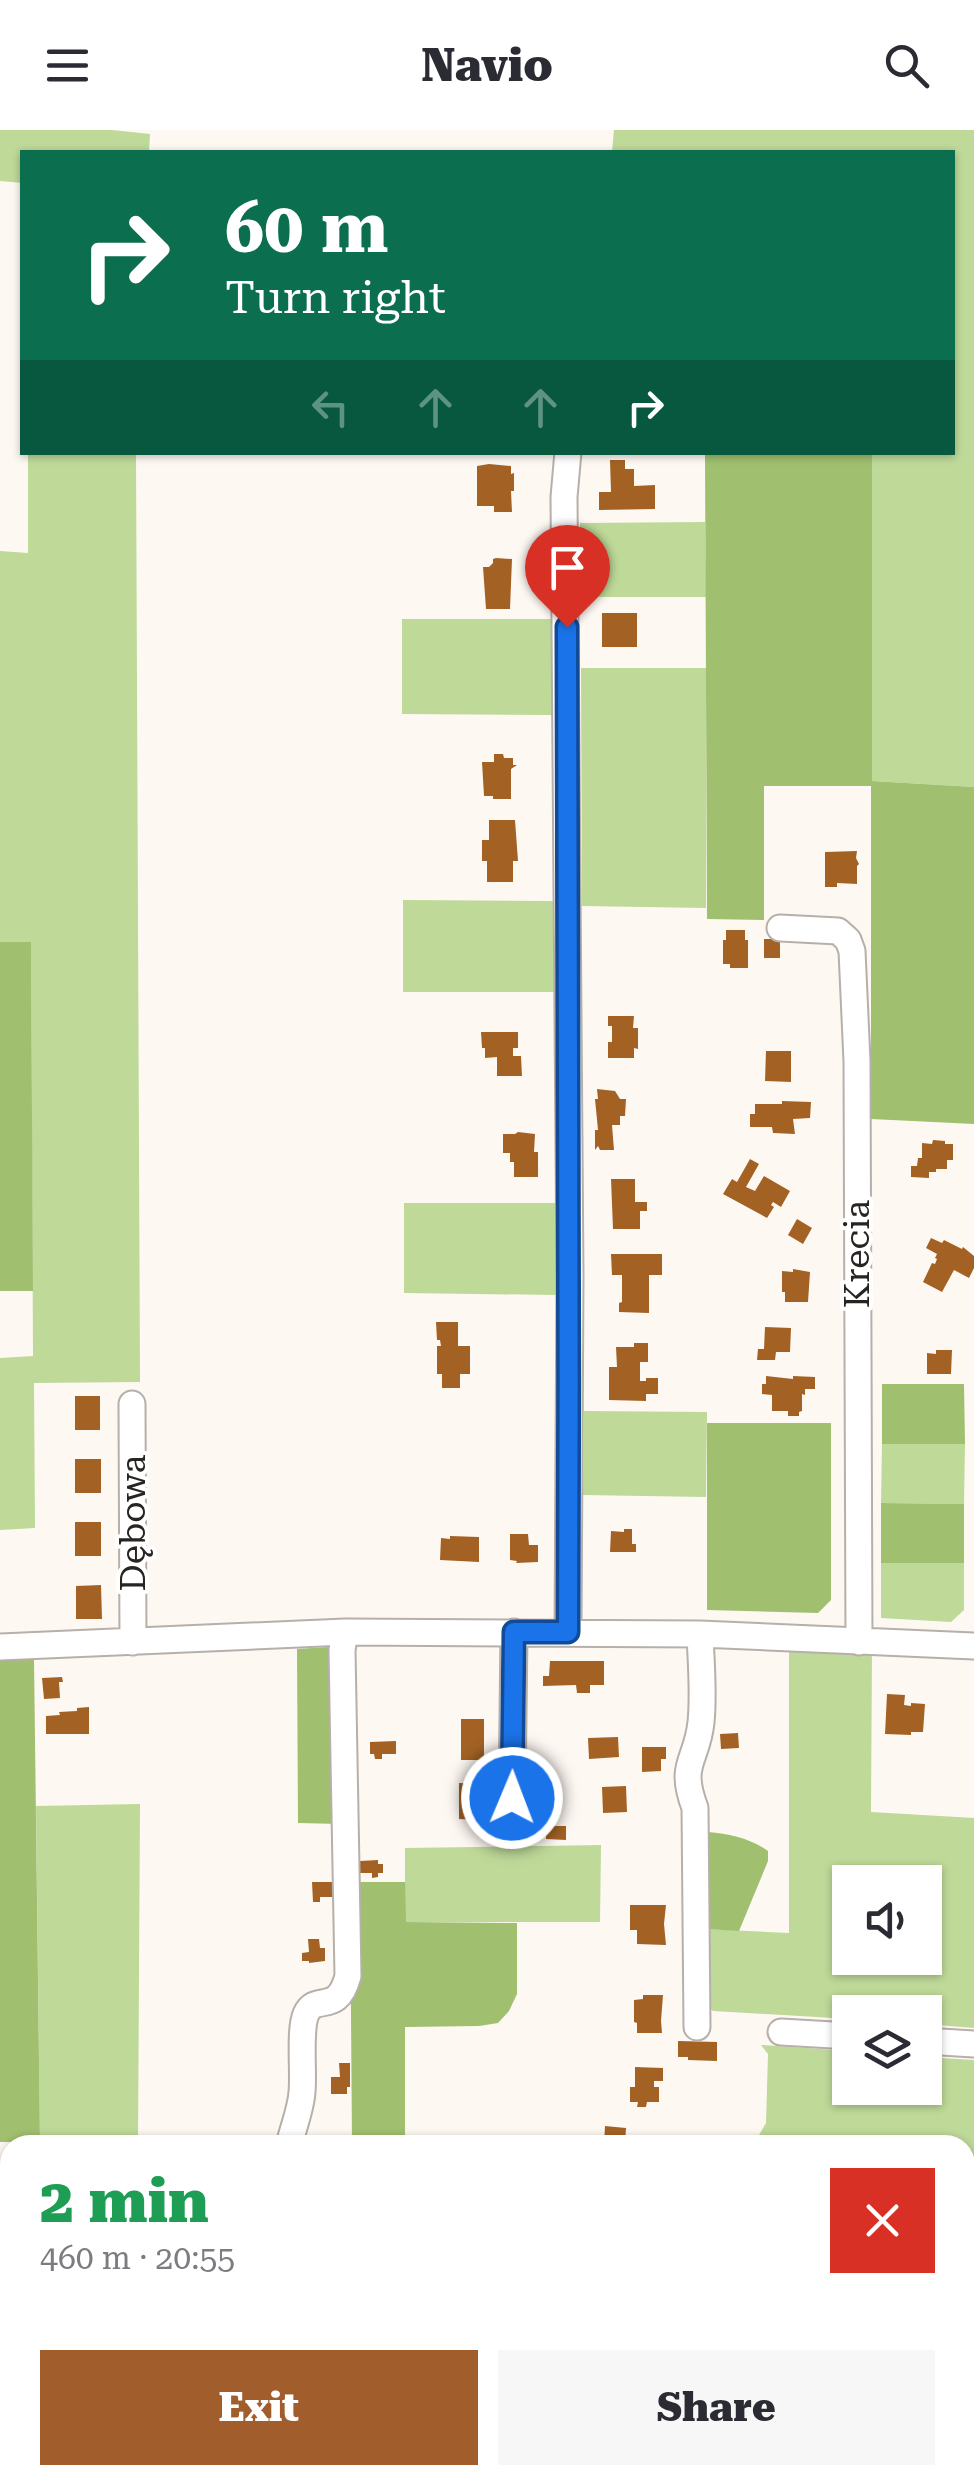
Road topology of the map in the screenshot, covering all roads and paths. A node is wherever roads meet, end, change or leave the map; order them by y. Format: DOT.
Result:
graph roads {
  1 [pos="568,455"];
  2 [pos="780,928"];
  3 [pos="132,1404"];
  4 [pos="346,1632"];
  5 [pos="514,1632"];
  6 [pos="568,1632"];
  7 [pos="700,1634"];
  8 [pos="133,1642"];
  9 [pos="859,1642"];
  10 [pos="974,1646"];
  11 [pos="0,1648"];
  12 [pos="512,1798"];
  13 [pos="697,2027"];
  14 [pos="781,2032"];
  15 [pos="832,2035"];
  16 [pos="942,2042"];
  17 [pos="974,2044"];
  18 [pos="292,2135"];
  1 -- 6 [label="street"];
  2 -- 9 [label="street, Krecia"];
  3 -- 8 [label="street, Dębowa"];
  4 -- 5 [label="street"];
  4 -- 8 [label="street"];
  4 -- 18 [label="street"];
  5 -- 6 [label="street"];
  5 -- 12 [label="street"];
  6 -- 7 [label="street"];
  7 -- 9 [label="street"];
  7 -- 13 [label="street"];
  8 -- 11 [label="street"];
  9 -- 10 [label="street"];
  14 -- 15 [label="street"];
  16 -- 17 [label="street"];
}
